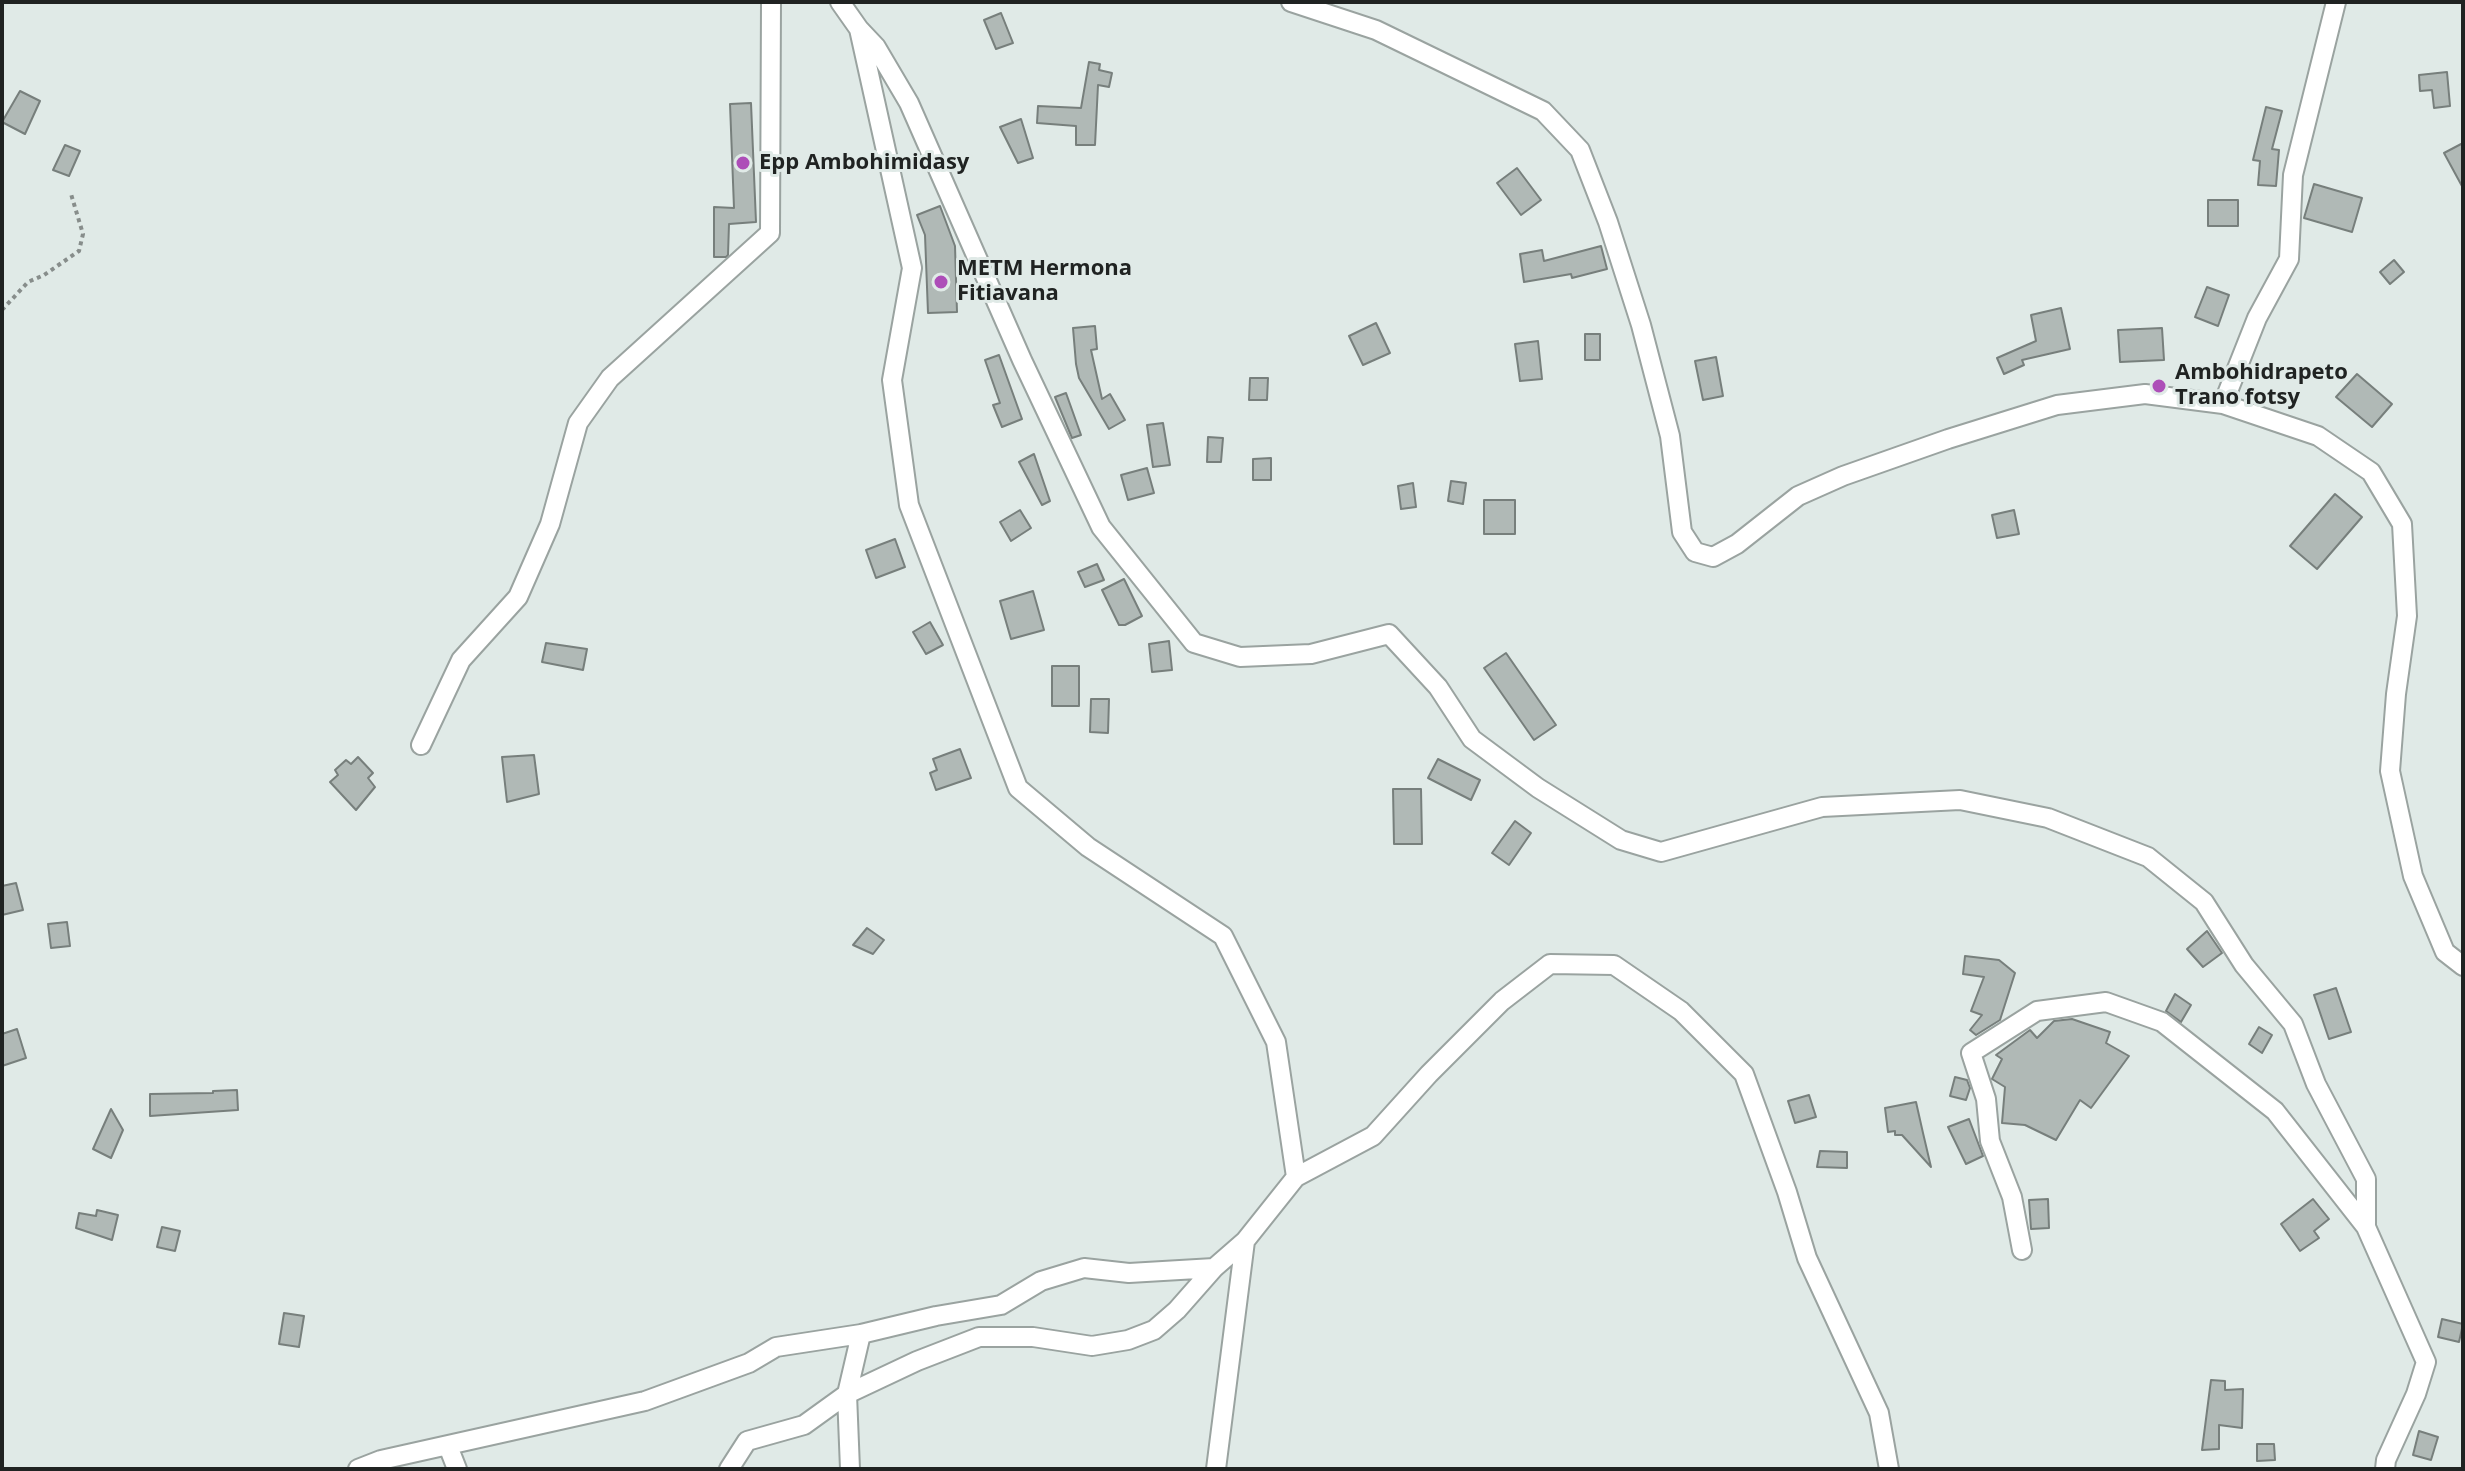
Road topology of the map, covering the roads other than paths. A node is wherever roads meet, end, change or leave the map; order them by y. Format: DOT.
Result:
graph roads {
  1 [pos="771,2"];
  2 [pos="840,2"];
  3 [pos="1291,2"];
  4 [pos="2336,2"];
  5 [pos="859,29"];
  6 [pos="2223,404"];
  7 [pos="421,745"];
  8 [pos="2463,966"];
  9 [pos="1296,1177"];
  10 [pos="2366,1227"];
  11 [pos="1245,1241"];
  12 [pos="2022,1250"];
  13 [pos="1214,1268"];
  14 [pos="861,1334"];
  15 [pos="847,1394"];
  16 [pos="448,1446"];
  17 [pos="358,1469"];
  18 [pos="457,1469"];
  19 [pos="729,1469"];
  20 [pos="850,1469"];
  21 [pos="1216,1469"];
  22 [pos="1889,1469"];
  23 [pos="2385,1469"];
  1 -- 7 [label="street"];
  2 -- 5 [label="street"];
  3 -- 6 [label="street"];
  4 -- 6 [label="street"];
  5 -- 9 [label="street"];
  5 -- 10 [label="street"];
  6 -- 8 [label="street"];
  9 -- 11 [label="street"];
  9 -- 22 [label="street"];
  10 -- 12 [label="street"];
  10 -- 23 [label="street"];
  11 -- 13 [label="street"];
  11 -- 21 [label="street"];
  13 -- 14 [label="street"];
  13 -- 15 [label="street"];
  14 -- 15 [label="street"];
  14 -- 16 [label="street"];
  15 -- 19 [label="street"];
  15 -- 20 [label="street"];
  16 -- 17 [label="street"];
  16 -- 18 [label="street"];
}
